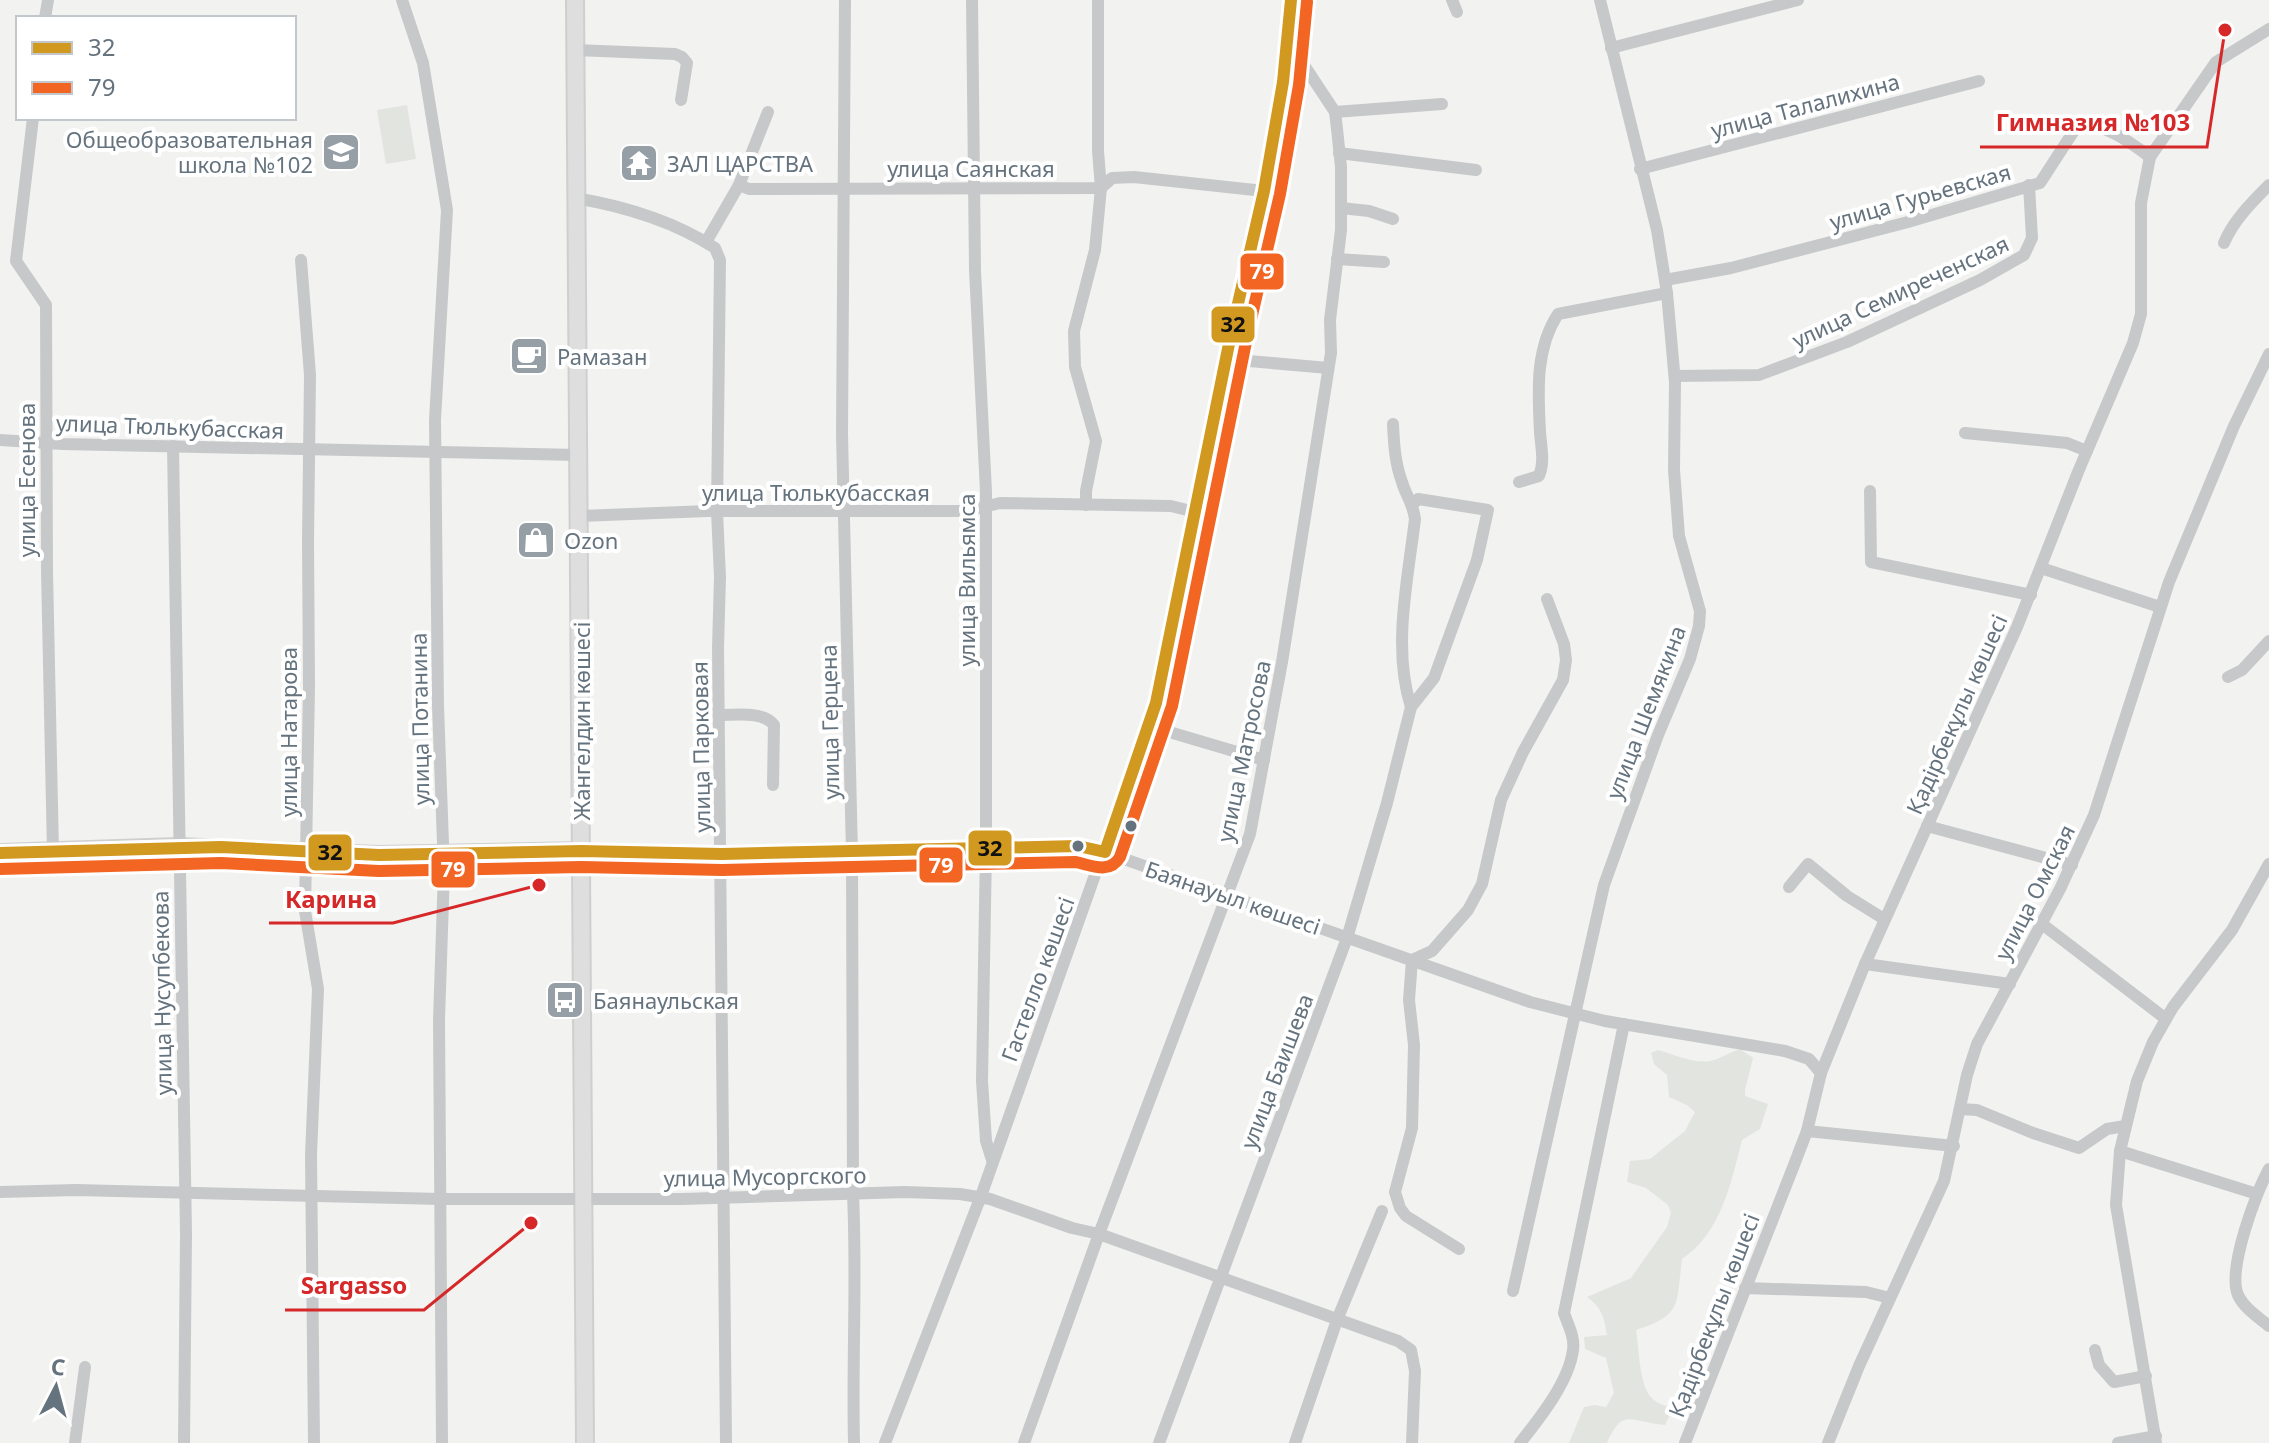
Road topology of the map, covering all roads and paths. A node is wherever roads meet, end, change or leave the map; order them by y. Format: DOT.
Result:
graph roads {
  1 [pos="402,0"];
  2 [pos="575,0"];
  3 [pos="845,0"];
  4 [pos="972,0"];
  5 [pos="1098,0"];
  6 [pos="1291,0"];
  7 [pos="1600,0"];
  8 [pos="1798,0"];
  9 [pos="2269,29"];
  10 [pos="1611,48"];
  11 [pos="575,50"];
  12 [pos="1287,52"];
  13 [pos="1979,81"];
  14 [pos="681,100"];
  15 [pos="1442,104"];
  16 [pos="768,112"];
  17 [pos="1335,112"];
  18 [pos="33,120"];
  19 [pos="1339,153"];
  20 [pos="2150,157"];
  21 [pos="1640,169"];
  22 [pos="1476,170"];
  23 [pos="739,185"];
  24 [pos="2029,185"];
  25 [pos="2269,185"];
  26 [pos="976,187"];
  27 [pos="1101,188"];
  28 [pos="844,189"];
  29 [pos="1264,191"];
  30 [pos="575,198"];
  31 [pos="1341,208"];
  32 [pos="1393,219"];
  33 [pos="706,242"];
  34 [pos="2224,243"];
  35 [pos="1337,259"];
  36 [pos="301,260"];
  37 [pos="1384,262"];
  38 [pos="1666,286"];
  39 [pos="2269,354"];
  40 [pos="1226,359"];
  41 [pos="1328,368"];
  42 [pos="1675,376"];
  43 [pos="1393,424"];
  44 [pos="1965,433"];
  45 [pos="0,440"];
  46 [pos="46,443"];
  47 [pos="173,446"];
  48 [pos="308,450"];
  49 [pos="2087,451"];
  50 [pos="435,453"];
  51 [pos="579,455"];
  52 [pos="1519,482"];
  53 [pos="1870,491"];
  54 [pos="1413,504"];
  55 [pos="1086,505"];
  56 [pos="986,506"];
  57 [pos="717,512"];
  58 [pos="844,512"];
  59 [pos="1195,512"];
  60 [pos="580,516"];
  61 [pos="2041,568"];
  62 [pos="2031,595"];
  63 [pos="1547,599"];
  64 [pos="2160,607"];
  65 [pos="2269,641"];
  66 [pos="2228,677"];
  67 [pos="1411,707"];
  68 [pos="720,715"];
  69 [pos="1149,726"];
  70 [pos="1264,760"];
  71 [pos="773,785"];
  72 [pos="1927,826"];
  73 [pos="178,847"];
  74 [pos="986,849"];
  75 [pos="581,851"];
  76 [pos="53,852"];
  77 [pos="307,852"];
  78 [pos="1105,852"];
  79 [pos="0,853"];
  80 [pos="852,853"];
  81 [pos="442,854"];
  82 [pos="722,854"];
  83 [pos="2269,864"];
  84 [pos="2072,865"];
  85 [pos="1789,887"];
  86 [pos="1227,896"];
  87 [pos="1884,919"];
  88 [pos="2042,924"];
  89 [pos="1347,938"];
  90 [pos="1412,960"];
  91 [pos="1865,964"];
  92 [pos="2010,984"];
  93 [pos="1575,1014"];
  94 [pos="2166,1019"];
  95 [pos="1624,1024"];
  96 [pos="1821,1073"];
  97 [pos="1960,1109"];
  98 [pos="2125,1126"];
  99 [pos="1807,1131"];
  100 [pos="1954,1146"];
  101 [pos="2120,1151"];
  102 [pos="992,1160"];
  103 [pos="2269,1169"];
  104 [pos="0,1192"];
  105 [pos="184,1194"];
  106 [pos="2257,1194"];
  107 [pos="853,1195"];
  108 [pos="311,1196"];
  109 [pos="981,1196"];
  110 [pos="726,1197"];
  111 [pos="585,1198"];
  112 [pos="441,1199"];
  113 [pos="1382,1211"];
  114 [pos="1099,1234"];
  115 [pos="1459,1249"];
  116 [pos="1220,1279"];
  117 [pos="1745,1288"];
  118 [pos="1513,1291"];
  119 [pos="1890,1298"];
  120 [pos="1337,1320"];
  121 [pos="2269,1326"];
  122 [pos="2095,1350"];
  123 [pos="85,1367"];
  124 [pos="2146,1376"];
  125 [pos="2156,1440"];
  126 [pos="75,1443"];
  127 [pos="184,1443"];
  128 [pos="314,1443"];
  129 [pos="442,1443"];
  130 [pos="585,1443"];
  131 [pos="726,1443"];
  132 [pos="854,1443"];
  133 [pos="885,1443"];
  134 [pos="1024,1443"];
  135 [pos="1159,1443"];
  136 [pos="1295,1443"];
  137 [pos="1412,1443"];
  138 [pos="1520,1443"];
  139 [pos="1685,1443"];
  140 [pos="1828,1443"];
  141 [pos="2118,1443"];
  1 -- 50 [label="street, улица Потанина"];
  2 -- 11 [label="main road, Жангелдин көшесі"];
  3 -- 28 [label="street, улица Герцена"];
  4 -- 26 [label="street, улица Вильямса"];
  5 -- 27 [label="street"];
  6 -- 12 [label="street, Гастелло көшесі"];
  7 -- 10 [label="street, улица Шемякина"];
  8 -- 10 [label="street"];
  9 -- 20 [label="street, Қадірбекұлы көшесі"];
  10 -- 21 [label="street, улица Шемякина"];
  11 -- 14 [label="street"];
  11 -- 30 [label="main road, Жангелдин көшесі"];
  12 -- 17 [label="street, улица Матросова"];
  12 -- 29 [label="street, Гастелло көшесі"];
  13 -- 21 [label="street, улица Талалихина"];
  15 -- 17 [label="street"];
  16 -- 23 [label="street"];
  17 -- 19 [label="street, улица Матросова"];
  18 -- 46 [label="street, улица Есенова"];
  19 -- 22 [label="street"];
  19 -- 31 [label="street, улица Матросова"];
  20 -- 24 [label="street, улица Гурьевская"];
  20 -- 49 [label="street, Қадірбекұлы көшесі"];
  21 -- 38 [label="street, улица Шемякина"];
  23 -- 28 [label="street, улица Саянская"];
  23 -- 33 [label="street"];
  24 -- 38 [label="street, улица Гурьевская"];
  24 -- 42 [label="street, улица Семиреченская"];
  25 -- 34 [label="street"];
  26 -- 27 [label="street, улица Саянская"];
  26 -- 28 [label="street, улица Саянская"];
  26 -- 56 [label="street, улица Вильямса"];
  27 -- 29 [label="street, улица Саянская"];
  27 -- 55 [label="street"];
  28 -- 58 [label="street, улица Герцена"];
  29 -- 40 [label="street, Гастелло көшесі"];
  30 -- 33 [label="street"];
  30 -- 51 [label="main road, Жангелдин көшесі"];
  31 -- 32 [label="street"];
  31 -- 35 [label="street, улица Матросова"];
  33 -- 57 [label="street, улица Парковая"];
  35 -- 37 [label="street"];
  35 -- 41 [label="street, улица Матросова"];
  36 -- 48 [label="street, улица Натарова"];
  38 -- 42 [label="street, улица Шемякина"];
  38 -- 52 [label="street, улица Гурьевская"];
  39 -- 64 [label="street, улица Омская"];
  40 -- 41 [label="street"];
  40 -- 59 [label="street, Гастелло көшесі"];
  41 -- 70 [label="street, улица Матросова"];
  42 -- 93 [label="street, улица Шемякина"];
  43 -- 54 [label="street, улица Баишева"];
  44 -- 49 [label="street"];
  45 -- 46 [label="street, улица Тюлькубасская"];
  46 -- 47 [label="street, улица Тюлькубасская"];
  46 -- 76 [label="street, улица Есенова"];
  47 -- 48 [label="street, улица Тюлькубасская"];
  47 -- 73 [label="street, улица Нусупбекова"];
  48 -- 50 [label="street, улица Тюлькубасская"];
  48 -- 77 [label="street, улица Натарова"];
  49 -- 61 [label="street, Қадірбекұлы көшесі"];
  50 -- 51 [label="street, улица Тюлькубасская"];
  50 -- 81 [label="street, улица Потанина"];
  51 -- 60 [label="main road, Жангелдин көшесі"];
  53 -- 62 [label="street"];
  54 -- 67 [label="street, улица Баишева"];
  54 -- 67 [label="street, улица Баишева"];
  55 -- 56 [label="street, улица Тюлькубасская"];
  55 -- 59 [label="street, улица Тюлькубасская"];
  56 -- 58 [label="street, улица Тюлькубасская"];
  56 -- 74 [label="street, улица Вильямса"];
  57 -- 58 [label="street, улица Тюлькубасская"];
  57 -- 60 [label="street, улица Тюлькубасская"];
  57 -- 68 [label="street, улица Парковая"];
  58 -- 80 [label="street, улица Герцена"];
  59 -- 69 [label="street, Гастелло көшесі"];
  60 -- 75 [label="main road, Жангелдин көшесі"];
  61 -- 62 [label="street, Қадірбекұлы көшесі"];
  61 -- 64 [label="street"];
  62 -- 72 [label="street, Қадірбекұлы көшесі"];
  63 -- 90 [label="street"];
  64 -- 84 [label="street, улица Омская"];
  65 -- 66 [label="street"];
  67 -- 89 [label="street, улица Баишева"];
  68 -- 71 [label="street"];
  68 -- 82 [label="street, улица Парковая"];
  69 -- 70 [label="street"];
  69 -- 78 [label="street, Гастелло көшесі"];
  70 -- 86 [label="street, улица Матросова"];
  72 -- 84 [label="street"];
  72 -- 87 [label="street, Қадірбекұлы көшесі"];
  73 -- 76 [label="main road, Баянауыл көшесі"];
  73 -- 77 [label="main road, Баянауыл көшесі"];
  73 -- 105 [label="street, улица Нусупбекова"];
  74 -- 78 [label="street, Баянауыл көшесі"];
  74 -- 80 [label="street, Баянауыл көшесі"];
  74 -- 102 [label="street, улица Вильямса"];
  75 -- 81 [label="main road, Баянауыл көшесі"];
  75 -- 82 [label="street, Баянауыл көшесі"];
  75 -- 111 [label="main road, Жангелдин көшесі"];
  76 -- 79 [label="main road, Баянауыл көшесі"];
  77 -- 81 [label="main road, Баянауыл көшесі"];
  77 -- 108 [label="street, улица Натарова"];
  78 -- 86 [label="street, Баянауыл көшесі"];
  78 -- 102 [label="street, Гастелло көшесі"];
  80 -- 82 [label="street, Баянауыл көшесі"];
  80 -- 107 [label="street, улица Герцена"];
  81 -- 112 [label="street, улица Потанина"];
  82 -- 110 [label="street, улица Парковая"];
  83 -- 94 [label="street"];
  84 -- 88 [label="street, улица Омская"];
  85 -- 87 [label="street"];
  86 -- 89 [label="street, Баянауыл көшесі"];
  86 -- 114 [label="street, улица Матросова"];
  87 -- 91 [label="street, Қадірбекұлы көшесі"];
  88 -- 92 [label="street, улица Омская"];
  88 -- 94 [label="street"];
  89 -- 90 [label="street, Баянауыл көшесі"];
  89 -- 116 [label="street, улица Баишева"];
  90 -- 93 [label="street, Баянауыл көшесі"];
  90 -- 115 [label="street"];
  91 -- 92 [label="street"];
  91 -- 96 [label="street, Қадірбекұлы көшесі"];
  92 -- 97 [label="street, улица Омская"];
  93 -- 95 [label="street, Баянауыл көшесі"];
  93 -- 118 [label="street, улица Шемякина"];
  94 -- 98 [label="street"];
  95 -- 96 [label="street, Баянауыл көшесі"];
  95 -- 138 [label="street"];
  96 -- 99 [label="street, Қадірбекұлы көшесі"];
  97 -- 98 [label="street"];
  97 -- 100 [label="street, улица Омская"];
  98 -- 101 [label="street"];
  99 -- 100 [label="street"];
  99 -- 117 [label="street, Қадірбекұлы көшесі"];
  100 -- 119 [label="street, улица Омская"];
  101 -- 106 [label="street"];
  101 -- 124 [label="street"];
  102 -- 109 [label="street, Гастелло көшесі"];
  103 -- 106 [label="street"];
  104 -- 105 [label="street, улица Мусоргского"];
  105 -- 108 [label="street, улица Мусоргского"];
  105 -- 127 [label="street, улица Нусупбекова"];
  106 -- 121 [label="street"];
  107 -- 109 [label="street, улица Мусоргского"];
  107 -- 110 [label="street, улица Мусоргского"];
  107 -- 132 [label="street, улица Герцена"];
  108 -- 112 [label="street, улица Мусоргского"];
  108 -- 128 [label="street, улица Натарова"];
  109 -- 114 [label="street, улица Мусоргского"];
  109 -- 133 [label="street, Гастелло көшесі"];
  110 -- 111 [label="street, улица Мусоргского"];
  110 -- 131 [label="street, улица Парковая"];
  111 -- 112 [label="street, улица Мусоргского"];
  111 -- 130 [label="main road, Жангелдин көшесі"];
  112 -- 129 [label="street, улица Потанина"];
  113 -- 120 [label="street"];
  114 -- 116 [label="street, улица Мусоргского"];
  114 -- 134 [label="street, улица Матросова"];
  116 -- 120 [label="street, улица Мусоргского"];
  116 -- 135 [label="street, улица Баишева"];
  117 -- 119 [label="street"];
  117 -- 139 [label="street, Қадірбекұлы көшесі"];
  119 -- 140 [label="street, улица Омская"];
  120 -- 136 [label="street"];
  120 -- 137 [label="street, улица Мусоргского"];
  122 -- 124 [label="street"];
  123 -- 126 [label="street"];
  124 -- 125 [label="street"];
  125 -- 141 [label="street"];
}
